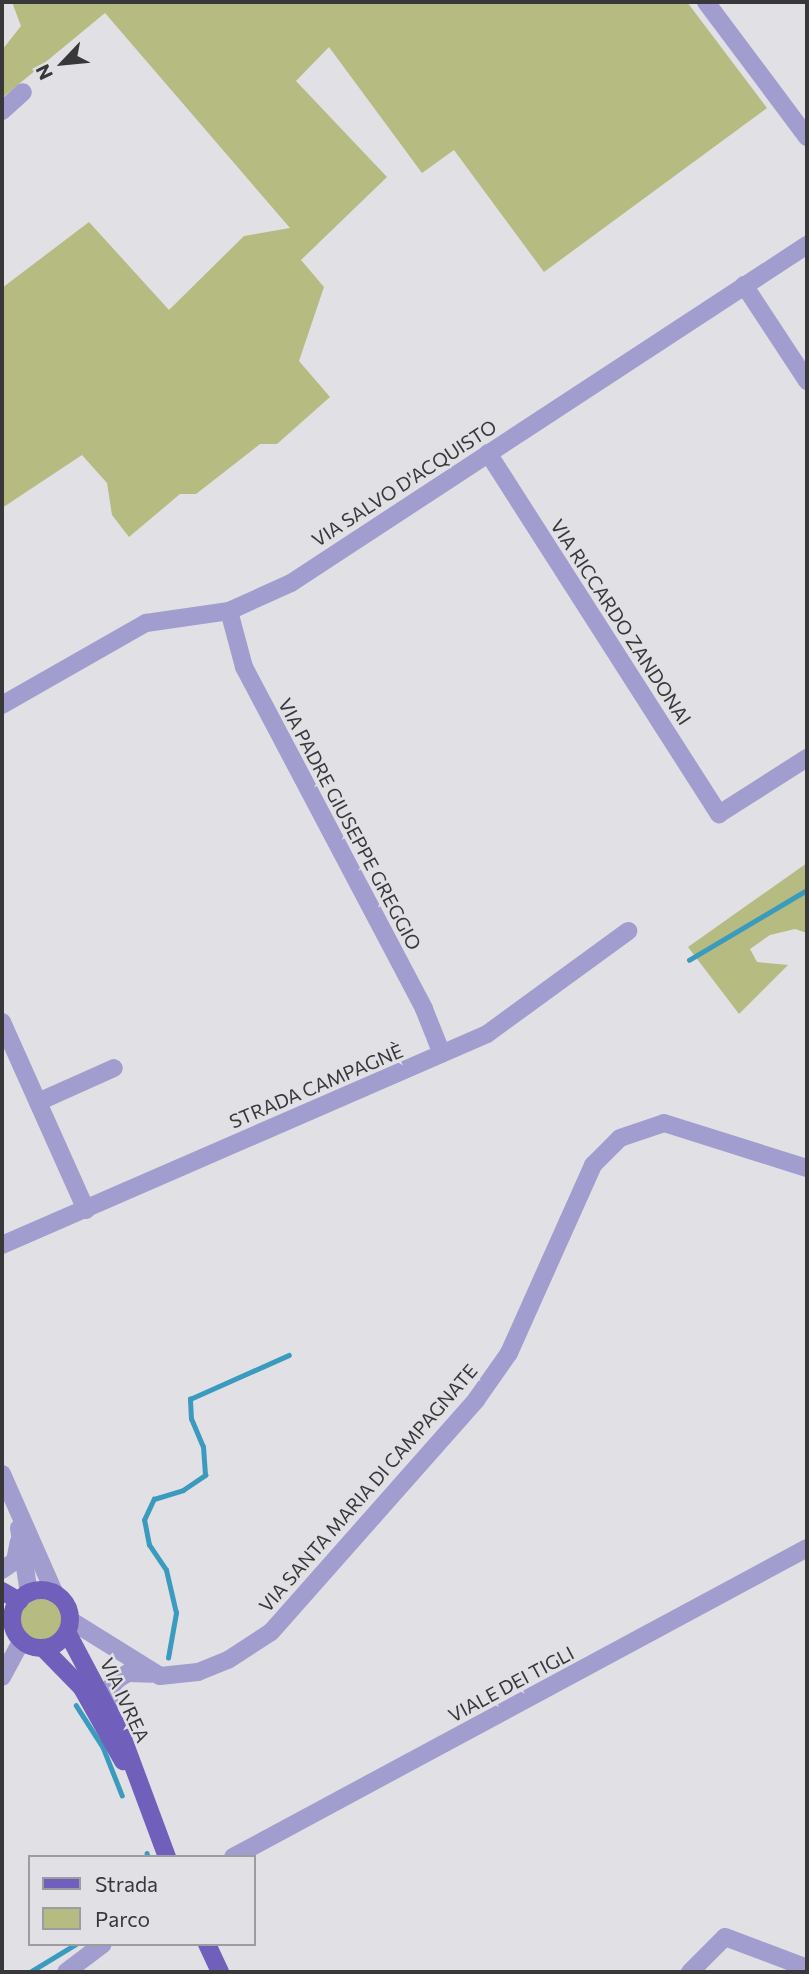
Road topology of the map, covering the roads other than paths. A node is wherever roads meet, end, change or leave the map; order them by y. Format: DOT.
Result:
graph roads {
  1 [pos="706,2"];
  2 [pos="23,92"];
  3 [pos="2,111"];
  4 [pos="807,137"];
  5 [pos="807,245"];
  6 [pos="744,285"];
  7 [pos="807,381"];
  8 [pos="488,453"];
  9 [pos="229,611"];
  10 [pos="2,705"];
  11 [pos="807,758"];
  12 [pos="628,931"];
  13 [pos="2,1022"];
  14 [pos="442,1054"];
  15 [pos="114,1068"];
  16 [pos="38,1102"];
  17 [pos="807,1168"];
  18 [pos="86,1210"];
  19 [pos="2,1245"];
  20 [pos="5,1480"];
  21 [pos="20,1534"];
  22 [pos="807,1548"];
  23 [pos="2,1570"];
  24 [pos="2,1591"];
  25 [pos="55,1594"];
  26 [pos="24,1597"];
  27 [pos="7,1619"];
  28 [pos="69,1626"];
  29 [pos="22,1640"];
  30 [pos="43,1648"];
  31 [pos="156,1674"];
  32 [pos="2,1677"];
  33 [pos="109,1707"];
  34 [pos="139,1789"];
  35 [pos="166,1855"];
  36 [pos="237,1855"];
  37 [pos="100,1946"];
  38 [pos="208,1946"];
  39 [pos="807,1968"];
  40 [pos="66,1972"];
  41 [pos="220,1972"];
  42 [pos="690,1972"];
  1 -- 4 [label="street"];
  2 -- 3 [label="street"];
  5 -- 6 [label="street, VIA SALVO D'ACQUISTO"];
  6 -- 7 [label="street"];
  6 -- 8 [label="street, VIA SALVO D'ACQUISTO"];
  8 -- 9 [label="street, VIA SALVO D'ACQUISTO"];
  8 -- 11 [label="street, VIA RICCARDO ZANDONAI"];
  9 -- 10 [label="street, VIA SALVO D'ACQUISTO"];
  9 -- 14 [label="street, VIA PADRE GIUSEPPE GREGGIO"];
  12 -- 14 [label="street, STRADA CAMPAGNÈ"];
  13 -- 16 [label="street"];
  14 -- 18 [label="street, STRADA CAMPAGNÈ"];
  15 -- 16 [label="street"];
  16 -- 18 [label="street"];
  17 -- 31 [label="street, VIA SANTA MARIA DI CAMPAGNATE"];
  18 -- 19 [label="street, STRADA CAMPAGNÈ"];
  20 -- 21 [label="street"];
  20 -- 25 [label="street"];
  21 -- 23 [label="street"];
  21 -- 26 [label="street"];
  22 -- 36 [label="street, VIALE DEI TIGLI"];
  24 -- 26 [label="main road"];
  25 -- 26 [label="main road"];
  25 -- 28 [label="main road"];
  26 -- 27 [label="main road"];
  27 -- 29 [label="main road"];
  28 -- 30 [label="main road"];
  28 -- 31 [label="street"];
  28 -- 33 [label="main road, VIA IVREA"];
  29 -- 30 [label="main road"];
  29 -- 32 [label="street"];
  30 -- 34 [label="main road, VIA IVREA"];
  31 -- 33 [label="street, VIA SANTA MARIA DI CAMPAGNATE"];
  33 -- 34 [label="main road, VIA IVREA"];
  34 -- 35 [label="main road, VIA IVREA"];
  37 -- 40 [label="street"];
  38 -- 41 [label="main road"];
  39 -- 42 [label="street"];
}
